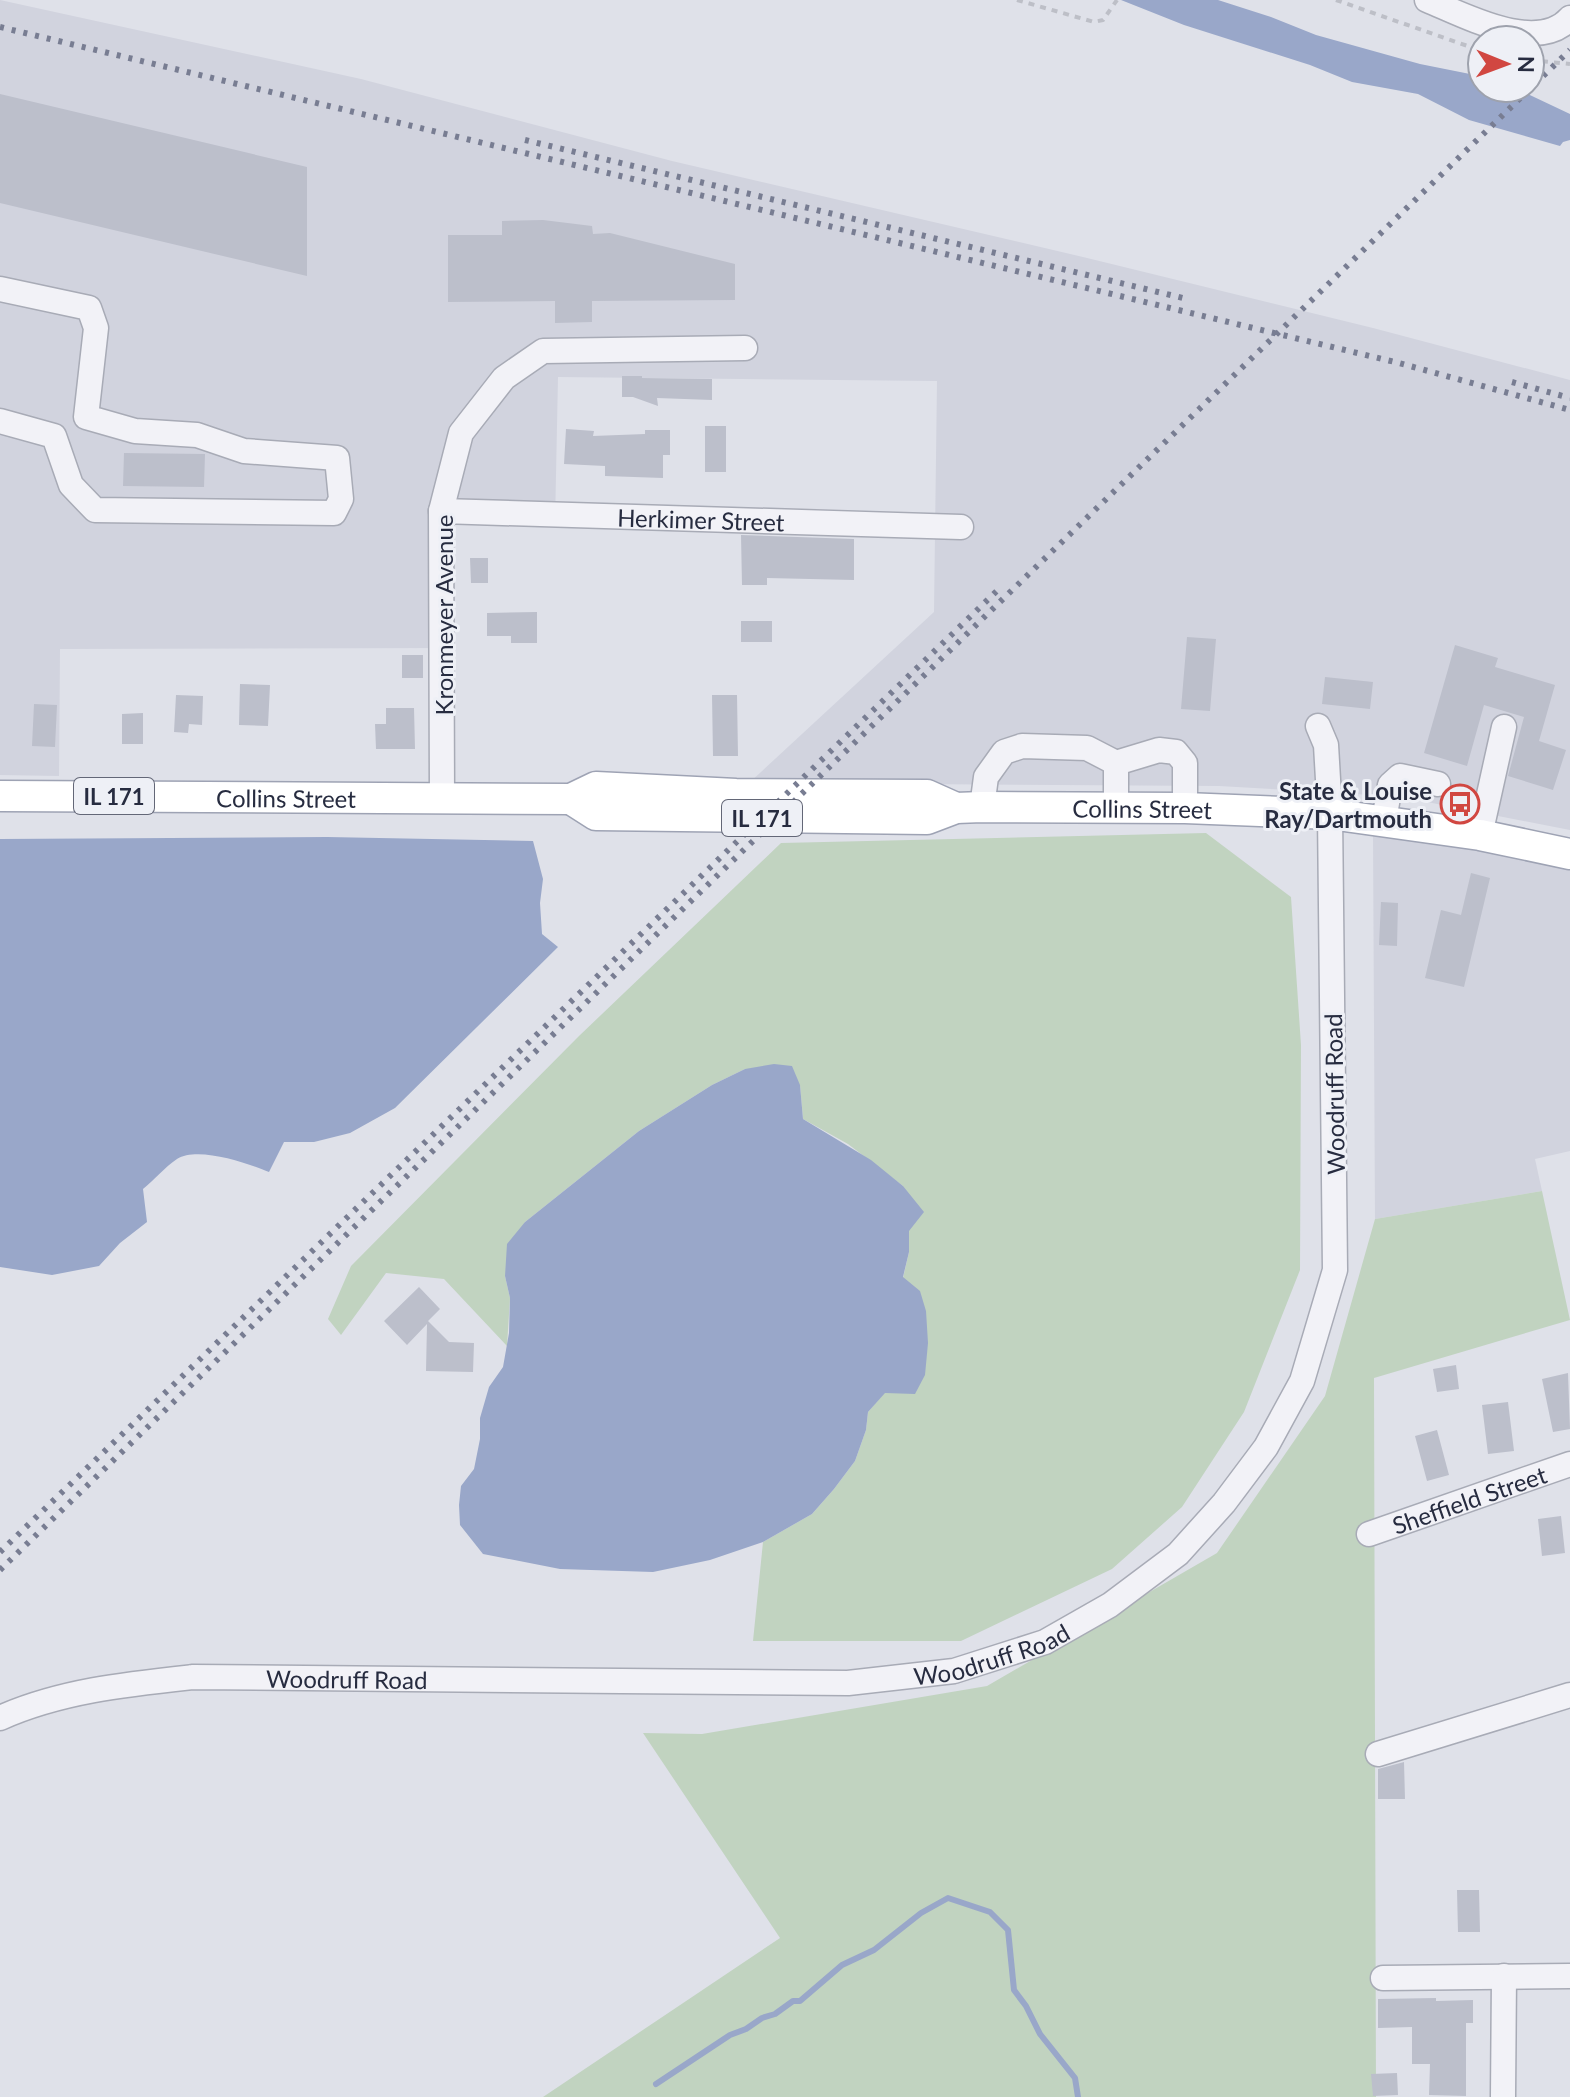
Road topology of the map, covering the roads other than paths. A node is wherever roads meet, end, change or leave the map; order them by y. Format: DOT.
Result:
graph roads {
  1 [pos="1427,0"];
  2 [pos="1569,22"];
  3 [pos="0,289"];
  4 [pos="745,348"];
  5 [pos="86,417"];
  6 [pos="0,421"];
  7 [pos="54,436"];
  8 [pos="441,511"];
  9 [pos="961,527"];
  10 [pos="1318,726"];
  11 [pos="1504,727"];
  12 [pos="1116,763"];
  13 [pos="1438,784"];
  14 [pos="0,796"];
  15 [pos="442,799"];
  16 [pos="969,807"];
  17 [pos="1116,807"];
  18 [pos="1185,808"];
  19 [pos="1330,814"];
  20 [pos="1384,821"];
  21 [pos="1480,835"];
  22 [pos="1570,854"];
  23 [pos="1570,1464"];
  24 [pos="1369,1534"];
  25 [pos="1570,1695"];
  26 [pos="0,1718"];
  27 [pos="1378,1754"];
  28 [pos="1504,1976"];
  29 [pos="1570,1976"];
  30 [pos="1383,1978"];
  31 [pos="1503,2097"];
  1 -- 2 [label="street"];
  3 -- 5 [label="street"];
  4 -- 8 [label="street, Kronmeyer Avenue"];
  5 -- 7 [label="street"];
  5 -- 7 [label="street"];
  6 -- 7 [label="street"];
  8 -- 9 [label="street, Herkimer Street"];
  8 -- 15 [label="street, Kronmeyer Avenue"];
  10 -- 19 [label="street, Woodruff Road"];
  11 -- 21 [label="street"];
  12 -- 16 [label="street"];
  12 -- 17 [label="street"];
  12 -- 18 [label="street"];
  13 -- 20 [label="street"];
  14 -- 15 [label="main road, Collins Street / IL 171"];
  15 -- 16 [label="main road, Collins Street / IL 171"];
  16 -- 17 [label="main road, Collins Street / IL 171"];
  17 -- 18 [label="main road, Collins Street / IL 171"];
  18 -- 19 [label="main road, Collins Street / IL 171"];
  19 -- 20 [label="main road, IL 171"];
  19 -- 26 [label="street, Woodruff Road"];
  20 -- 21 [label="main road, IL 171"];
  21 -- 22 [label="main road, IL 171"];
  23 -- 24 [label="street, Sheffield Street"];
  25 -- 27 [label="street"];
  28 -- 29 [label="street"];
  28 -- 30 [label="street"];
  28 -- 31 [label="street"];
}
